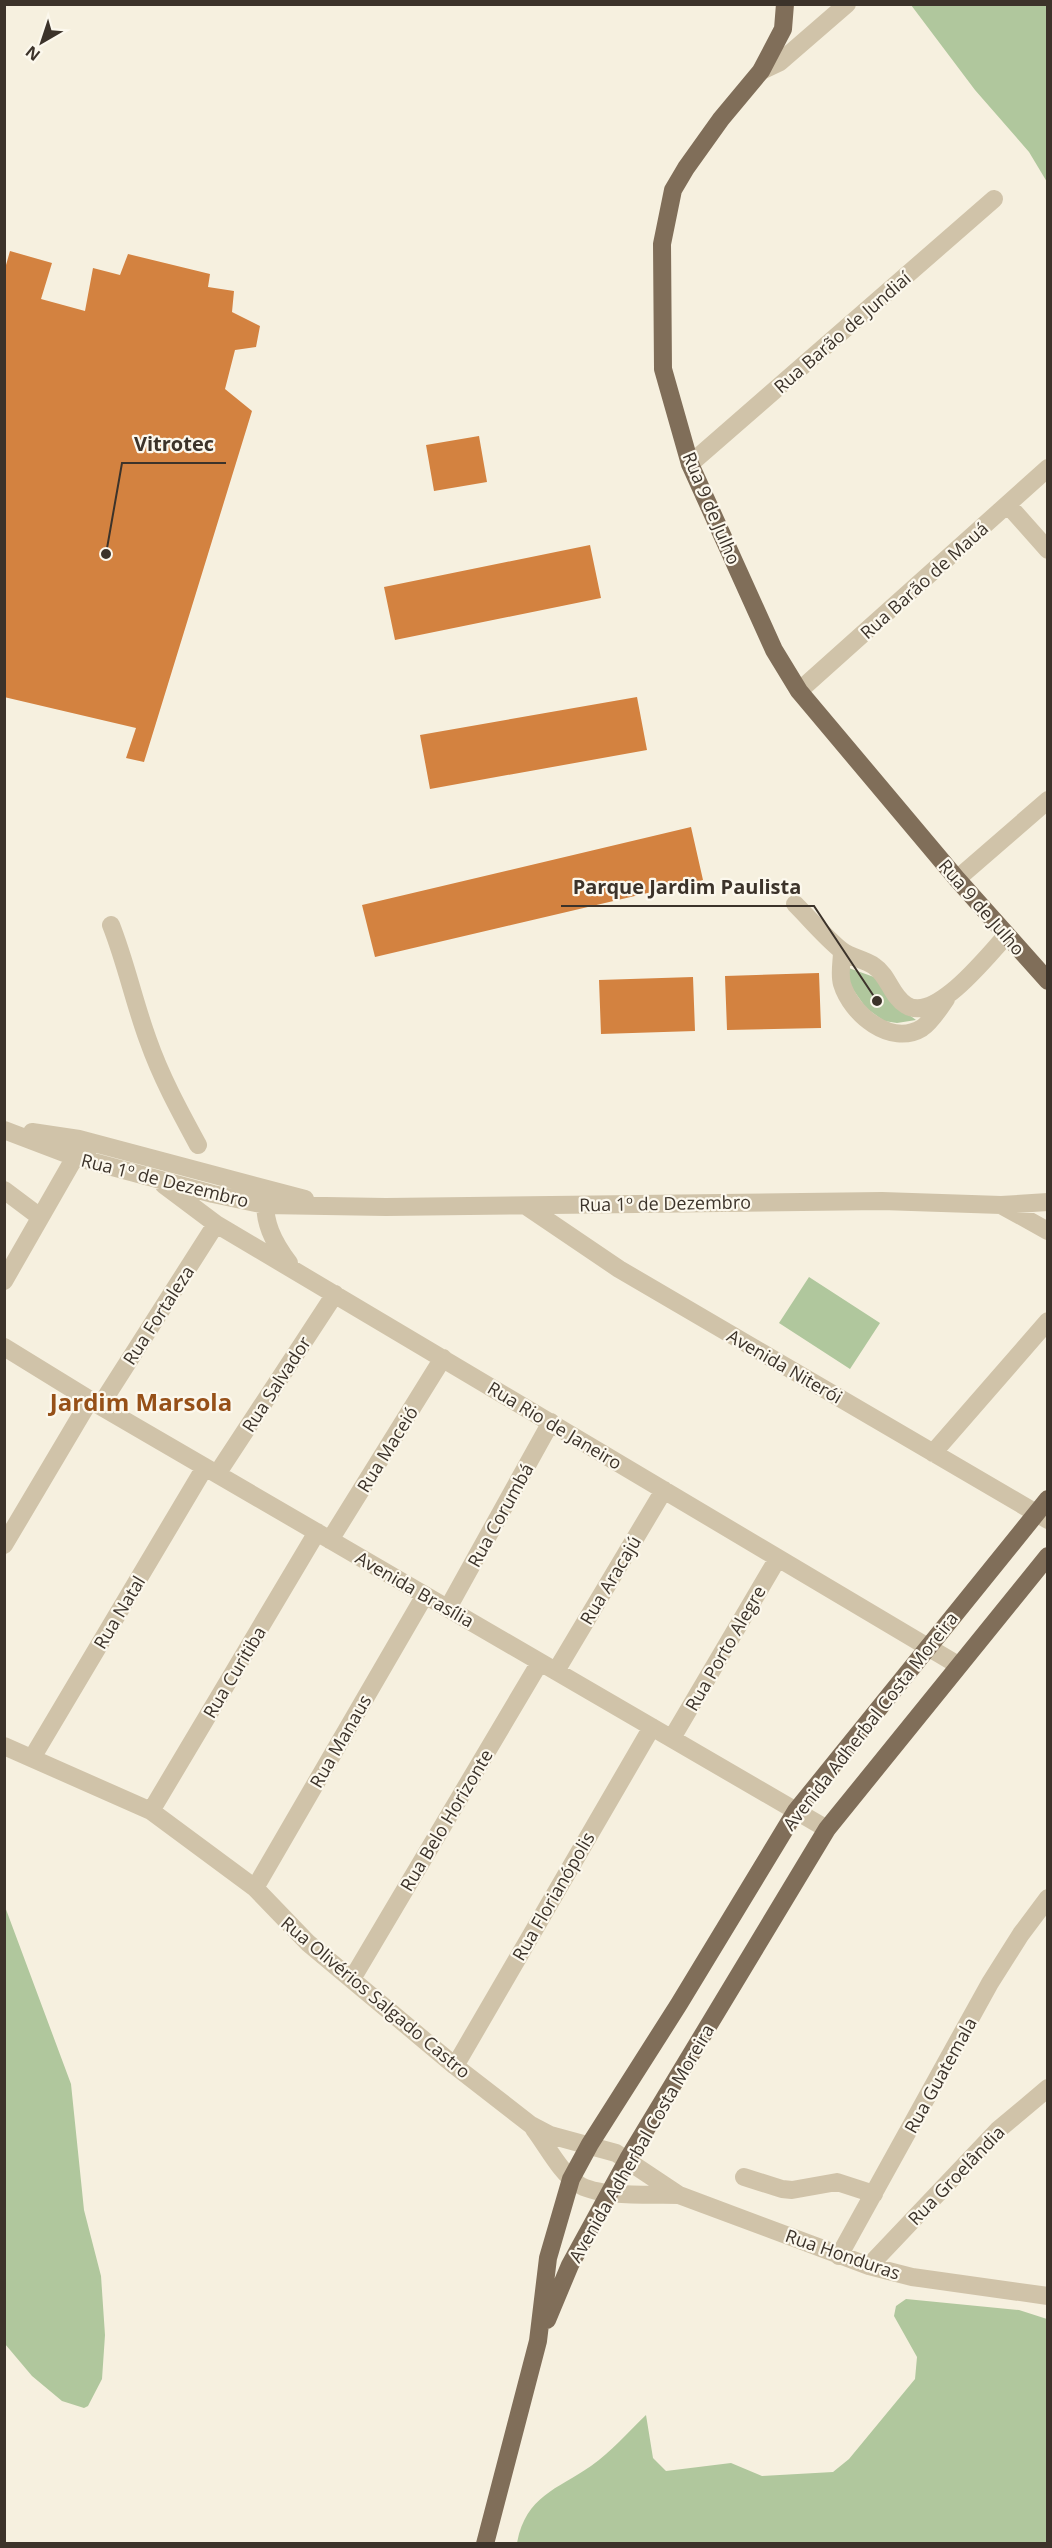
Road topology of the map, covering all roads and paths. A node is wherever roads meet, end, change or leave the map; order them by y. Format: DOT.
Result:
graph roads {
  1 [pos="785,4"];
  2 [pos="847,4"];
  3 [pos="761,70"];
  4 [pos="994,199"];
  5 [pos="690,464"];
  6 [pos="1047,468"];
  7 [pos="1008,505"];
  8 [pos="1047,550"];
  9 [pos="799,691"];
  10 [pos="1047,800"];
  11 [pos="957,879"];
  12 [pos="795,904"];
  13 [pos="111,925"];
  14 [pos="1006,936"];
  15 [pos="842,951"];
  16 [pos="1047,981"];
  17 [pos="949,996"];
  18 [pos="4,1129"];
  19 [pos="198,1145"];
  20 [pos="140,1156"];
  21 [pos="75,1157"];
  22 [pos="155,1179"];
  23 [pos="4,1190"];
  24 [pos="1047,1202"];
  25 [pos="266,1205"];
  26 [pos="1001,1205"];
  27 [pos="526,1206"];
  28 [pos="40,1217"];
  29 [pos="216,1224"];
  30 [pos="1047,1231"];
  31 [pos="234,1235"];
  32 [pos="294,1269"];
  33 [pos="4,1281"];
  34 [pos="335,1294"];
  35 [pos="1047,1321"];
  36 [pos="4,1347"];
  37 [pos="443,1358"];
  38 [pos="95,1403"];
  39 [pos="551,1422"];
  40 [pos="933,1452"];
  41 [pos="211,1470"];
  42 [pos="664,1490"];
  43 [pos="1044,1511"];
  44 [pos="323,1536"];
  45 [pos="4,1545"];
  46 [pos="1047,1556"];
  47 [pos="778,1558"];
  48 [pos="425,1595"];
  49 [pos="448,1608"];
  50 [pos="927,1646"];
  51 [pos="958,1665"];
  52 [pos="548,1666"];
  53 [pos="652,1727"];
  54 [pos="672,1738"];
  55 [pos="4,1746"];
  56 [pos="33,1758"];
  57 [pos="796,1810"];
  58 [pos="151,1811"];
  59 [pos="827,1828"];
  60 [pos="255,1888"];
  61 [pos="1047,1898"];
  62 [pos="352,1979"];
  63 [pos="455,2066"];
  64 [pos="1047,2088"];
  65 [pos="531,2125"];
  66 [pos="590,2144"];
  67 [pos="628,2159"];
  68 [pos="744,2177"];
  69 [pos="571,2179"];
  70 [pos="610,2192"];
  71 [pos="874,2194"];
  72 [pos="679,2195"];
  73 [pos="839,2256"];
  74 [pos="869,2266"];
  75 [pos="1047,2296"];
  76 [pos="538,2341"];
  77 [pos="485,2544"];
  1 -- 3 [label="main road"];
  2 -- 3 [label="street, Rua 9 de Julho"];
  3 -- 5 [label="main road, Rua 9 de Julho"];
  4 -- 5 [label="street, Rua Barão de Jundiaí"];
  5 -- 9 [label="main road, Rua 9 de Julho"];
  6 -- 7 [label="street, Rua Barão de Mauá"];
  7 -- 8 [label="street"];
  7 -- 9 [label="street, Rua Barão de Mauá"];
  9 -- 11 [label="main road, Rua 9 de Julho"];
  10 -- 11 [label="street"];
  11 -- 14 [label="main road, Rua 9 de Julho"];
  12 -- 15 [label="street"];
  13 -- 19 [label="street"];
  14 -- 16 [label="main road, Rua 9 de Julho"];
  14 -- 17 [label="street"];
  15 -- 17 [label="street"];
  15 -- 17 [label="street"];
  18 -- 20 [label="street, Rua 1º de Dezembro"];
  18 -- 21 [label="street, Rua 1º de Dezembro"];
  20 -- 21 [label="street"];
  20 -- 25 [label="street, Rua 1º de Dezembro"];
  21 -- 22 [label="street, Rua 1º de Dezembro"];
  21 -- 28 [label="street"];
  22 -- 25 [label="street, Rua 1º de Dezembro"];
  22 -- 29 [label="street, Rua Rio de Janeiro"];
  23 -- 28 [label="street"];
  24 -- 26 [label="street, Rua 1º de Dezembro"];
  25 -- 27 [label="street, Rua 1º de Dezembro"];
  25 -- 31 [label="street"];
  25 -- 32 [label="street"];
  26 -- 27 [label="street, Rua 1º de Dezembro"];
  26 -- 30 [label="street"];
  27 -- 40 [label="street, Avenida Niterói"];
  28 -- 33 [label="street"];
  29 -- 31 [label="street, Rua Rio de Janeiro"];
  29 -- 38 [label="street, Rua Fortaleza"];
  31 -- 32 [label="street, Rua Rio de Janeiro"];
  32 -- 34 [label="street, Rua Rio de Janeiro"];
  34 -- 37 [label="street, Rua Rio de Janeiro"];
  34 -- 41 [label="street, Rua Salvador"];
  35 -- 40 [label="street"];
  36 -- 38 [label="street, Avenida Brasília"];
  37 -- 39 [label="street, Rua Rio de Janeiro"];
  37 -- 44 [label="street, Rua Maceió"];
  38 -- 41 [label="street, Avenida Brasília"];
  38 -- 45 [label="street, Rua Fortaleza"];
  39 -- 42 [label="street, Rua Rio de Janeiro"];
  39 -- 49 [label="street, Rua Corumbá"];
  40 -- 43 [label="street, Avenida Niterói"];
  41 -- 44 [label="street, Avenida Brasília"];
  41 -- 56 [label="street, Rua Natal"];
  42 -- 47 [label="street, Rua Rio de Janeiro"];
  42 -- 52 [label="street, Rua Aracajú"];
  43 -- 50 [label="main road, Avenida Adherbal Costa Moreira"];
  44 -- 48 [label="street, Avenida Brasília"];
  44 -- 58 [label="street, Rua Curitiba"];
  46 -- 51 [label="main road, Avenida Adherbal Costa Moreira"];
  47 -- 50 [label="street, Rua Rio de Janeiro"];
  47 -- 54 [label="street, Rua Porto Alegre"];
  48 -- 49 [label="street, Avenida Brasília"];
  48 -- 60 [label="street, Rua Manaus"];
  49 -- 52 [label="street, Avenida Brasília"];
  50 -- 51 [label="street, Rua Rio de Janeiro"];
  50 -- 57 [label="main road, Avenida Adherbal Costa Moreira"];
  51 -- 59 [label="main road, Avenida Adherbal Costa Moreira"];
  52 -- 53 [label="street, Avenida Brasília"];
  52 -- 62 [label="street, Rua Belo Horizonte"];
  53 -- 54 [label="street, Avenida Brasília"];
  53 -- 63 [label="street, Rua Florianópolis"];
  54 -- 57 [label="street, Avenida Brasília"];
  55 -- 56 [label="street, Rua Olivérios Salgado Castro"];
  56 -- 58 [label="street, Rua Olivérios Salgado Castro"];
  57 -- 59 [label="street, Avenida Brasília"];
  57 -- 66 [label="main road, Avenida Adherbal Costa Moreira"];
  58 -- 60 [label="street, Rua Olivérios Salgado Castro"];
  59 -- 67 [label="main road, Avenida Adherbal Costa Moreira"];
  60 -- 62 [label="street, Rua Olivérios Salgado Castro"];
  61 -- 71 [label="street, Rua Guatemala"];
  62 -- 63 [label="street, Rua Olivérios Salgado Castro"];
  63 -- 65 [label="street, Rua Olivérios Salgado Castro"];
  64 -- 74 [label="street, Rua Groelândia"];
  65 -- 66 [label="street"];
  65 -- 69 [label="street"];
  66 -- 67 [label="street"];
  66 -- 69 [label="main road, Avenida Adherbal Costa Moreira"];
  67 -- 70 [label="main road, Avenida Adherbal Costa Moreira"];
  67 -- 72 [label="street"];
  68 -- 71 [label="street"];
  69 -- 70 [label="street"];
  69 -- 76 [label="main road, Avenida Adherbal Costa Moreira"];
  70 -- 72 [label="street"];
  70 -- 76 [label="main road, Avenida Adherbal Costa Moreira"];
  71 -- 73 [label="street, Rua Guatemala"];
  72 -- 73 [label="street, Rua Honduras"];
  73 -- 74 [label="street, Rua Honduras"];
  74 -- 75 [label="street, Rua Honduras"];
  76 -- 77 [label="main road"];
}
